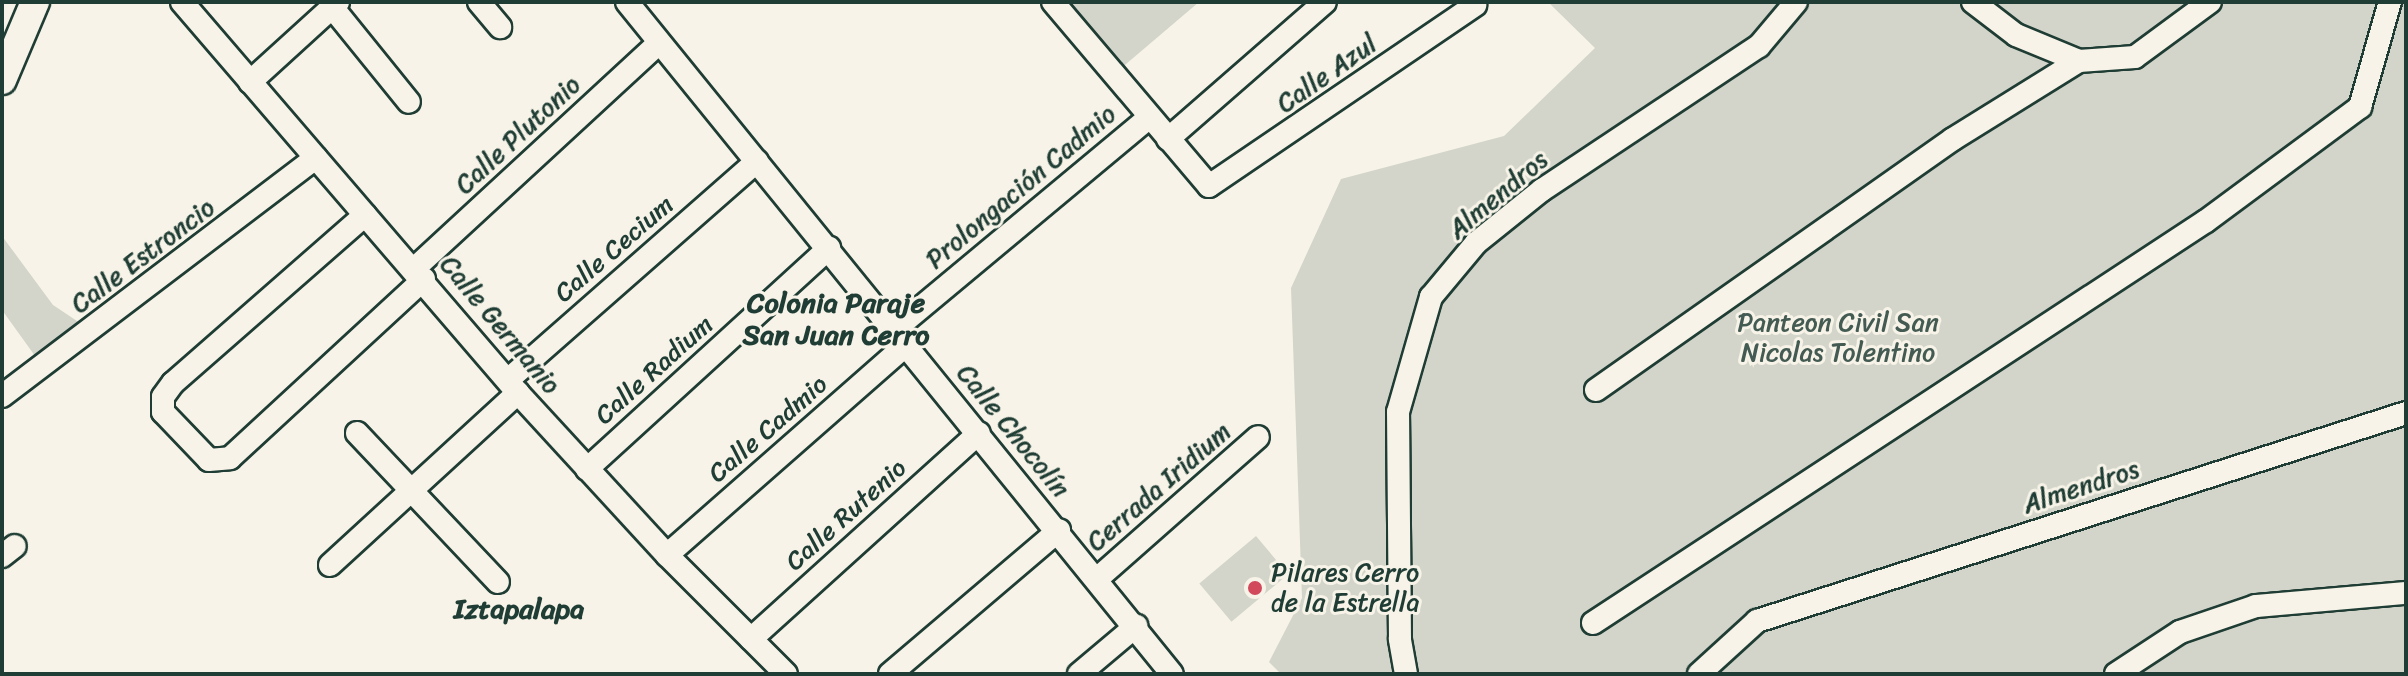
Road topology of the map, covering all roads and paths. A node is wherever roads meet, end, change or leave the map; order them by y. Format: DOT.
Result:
graph roads {
  1 [pos="35,2"];
  2 [pos="182,2"];
  3 [pos="479,2"];
  4 [pos="627,2"];
  5 [pos="1053,2"];
  6 [pos="1325,2"];
  7 [pos="1796,2"];
  8 [pos="1973,2"];
  9 [pos="2210,2"];
  10 [pos="2390,2"];
  11 [pos="335,5"];
  12 [pos="1475,5"];
  13 [pos="500,27"];
  14 [pos="659,43"];
  15 [pos="2079,61"];
  16 [pos="2,80"];
  17 [pos="250,82"];
  18 [pos="409,102"];
  19 [pos="1147,119"];
  20 [pos="1168,139"];
  21 [pos="316,158"];
  22 [pos="757,161"];
  23 [pos="365,215"];
  24 [pos="829,248"];
  25 [pos="420,273"];
  26 [pos="900,337"];
  27 [pos="514,386"];
  28 [pos="1596,390"];
  29 [pos="2,396"];
  30 [pos="2406,413"];
  31 [pos="357,433"];
  32 [pos="979,433"];
  33 [pos="1258,437"];
  34 [pos="587,469"];
  35 [pos="411,491"];
  36 [pos="1059,530"];
  37 [pos="667,555"];
  38 [pos="330,565"];
  39 [pos="1098,578"];
  40 [pos="498,582"];
  41 [pos="2406,593"];
  42 [pos="1593,623"];
  43 [pos="1136,626"];
  44 [pos="751,639"];
  45 [pos="786,674"];
  46 [pos="890,674"];
  47 [pos="1079,674"];
  48 [pos="1172,674"];
  49 [pos="1406,674"];
  50 [pos="1699,674"];
  51 [pos="2116,674"];
  1 -- 16 [label="main road"];
  2 -- 17 [label="street, Calle Germanio"];
  3 -- 13 [label="street"];
  4 -- 14 [label="street, Calle Chocolín"];
  5 -- 19 [label="street"];
  6 -- 20 [label="street"];
  7 -- 49 [label="street, Almendros"];
  8 -- 15 [label="street"];
  9 -- 15 [label="street"];
  10 -- 42 [label="street"];
  11 -- 17 [label="street"];
  11 -- 18 [label="street"];
  12 -- 20 [label="street, Calle Azul"];
  14 -- 22 [label="street, Calle Chocolín"];
  14 -- 25 [label="street, Calle Plutonio"];
  15 -- 28 [label="street"];
  17 -- 21 [label="street, Calle Germanio"];
  19 -- 20 [label="street"];
  19 -- 26 [label="street, Prolongación Cadmio"];
  21 -- 23 [label="street, Calle Germanio"];
  21 -- 29 [label="street, Calle Estroncio"];
  22 -- 24 [label="street, Calle Chocolín"];
  22 -- 27 [label="street, Calle Cecium"];
  23 -- 25 [label="street, Calle Germanio"];
  23 -- 25 [label="street, Calle Plutonio"];
  24 -- 26 [label="street, Calle Chocolín"];
  24 -- 34 [label="street, Calle Radium"];
  25 -- 27 [label="street, Calle Germanio"];
  26 -- 32 [label="street, Calle Chocolín"];
  26 -- 37 [label="street, Calle Cadmio"];
  27 -- 34 [label="street, Calle Germanio"];
  27 -- 35 [label="street, Calle Cecium"];
  30 -- 50 [label="street, Almendros"];
  31 -- 35 [label="street"];
  32 -- 36 [label="street, Calle Chocolín"];
  32 -- 44 [label="street, Calle Rutenio"];
  33 -- 39 [label="street, Cerrada Iridium"];
  34 -- 37 [label="street, Calle Germanio"];
  35 -- 38 [label="street, Calle Cecium"];
  35 -- 40 [label="street"];
  36 -- 39 [label="street, Calle Chocolín"];
  36 -- 46 [label="street"];
  37 -- 44 [label="street, Calle Germanio"];
  39 -- 43 [label="street, Calle Chocolín"];
  41 -- 51 [label="street"];
  43 -- 47 [label="street"];
  43 -- 48 [label="street, Calle Chocolín"];
  44 -- 45 [label="street, Calle Germanio"];
}
